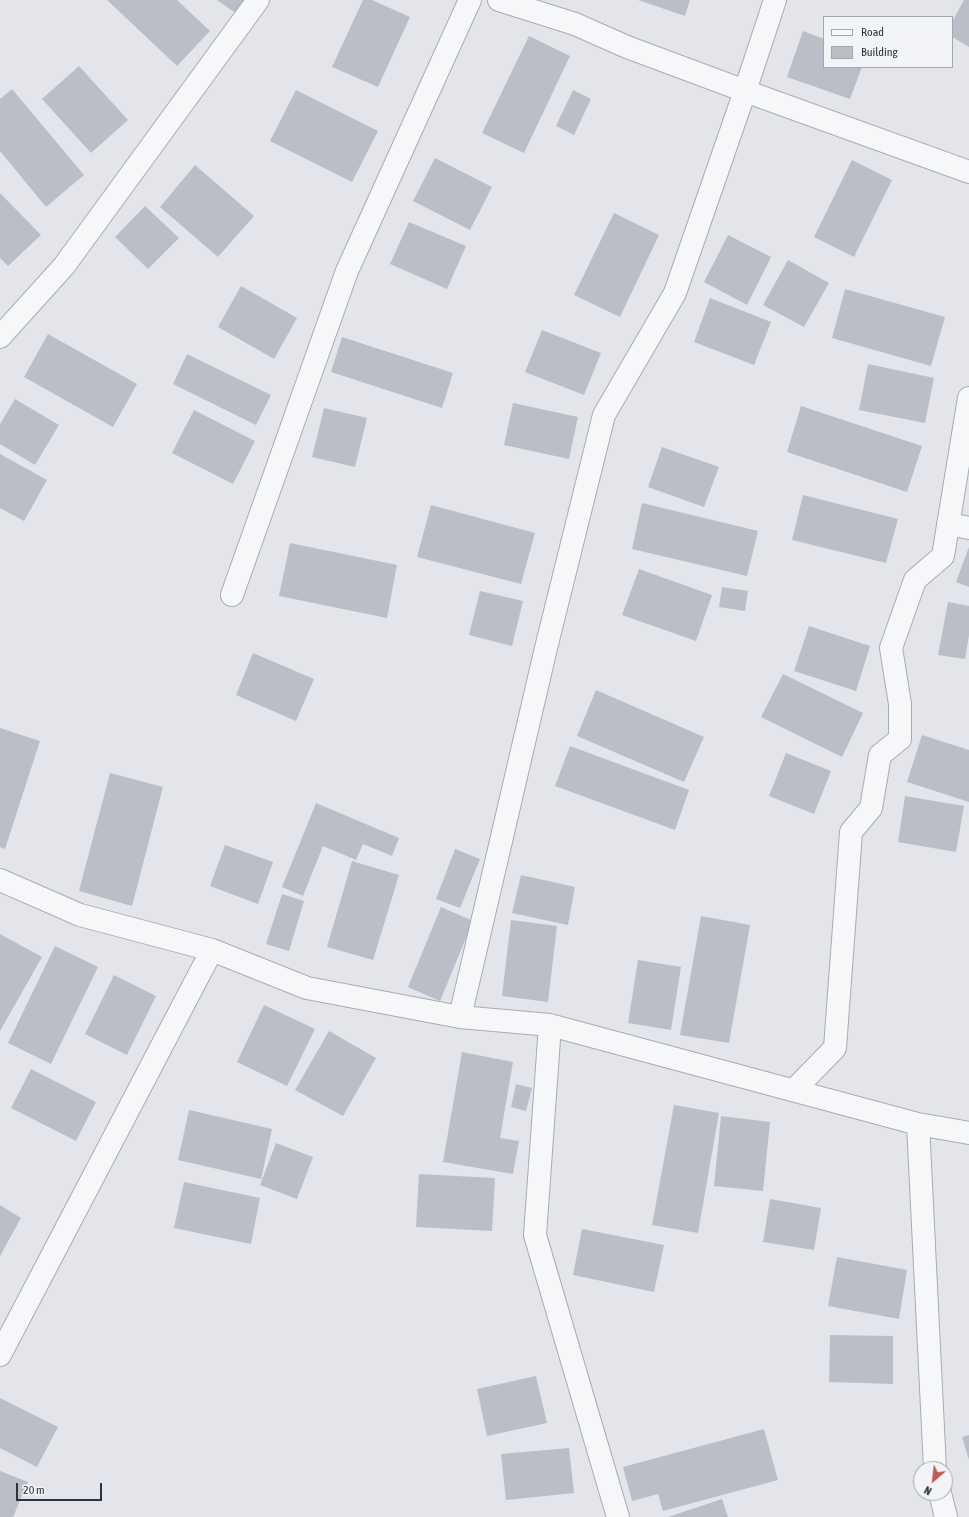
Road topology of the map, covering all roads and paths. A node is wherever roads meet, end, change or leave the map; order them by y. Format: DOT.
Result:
graph roads {
  1 [pos="258,0"];
  2 [pos="470,0"];
  3 [pos="499,0"];
  4 [pos="775,0"];
  5 [pos="746,91"];
  6 [pos="969,172"];
  7 [pos="0,337"];
  8 [pos="969,398"];
  9 [pos="948,524"];
  10 [pos="969,528"];
  11 [pos="232,596"];
  12 [pos="0,880"];
  13 [pos="212,950"];
  14 [pos="460,1017"];
  15 [pos="550,1025"];
  16 [pos="794,1090"];
  17 [pos="918,1124"];
  18 [pos="969,1133"];
  19 [pos="0,1354"];
  20 [pos="935,1461"];
  21 [pos="942,1501"];
  22 [pos="618,1517"];
  23 [pos="946,1517"];
  1 -- 7 [label="street"];
  2 -- 11 [label="street"];
  3 -- 5 [label="street"];
  4 -- 5 [label="street"];
  5 -- 6 [label="street"];
  5 -- 14 [label="street"];
  8 -- 9 [label="street"];
  9 -- 10 [label="street"];
  9 -- 16 [label="street"];
  12 -- 13 [label="street"];
  13 -- 14 [label="street"];
  13 -- 19 [label="street"];
  14 -- 15 [label="street"];
  15 -- 16 [label="street"];
  15 -- 22 [label="street"];
  16 -- 17 [label="street"];
  17 -- 18 [label="street"];
  17 -- 20 [label="street"];
  21 -- 23 [label="street"];
}
